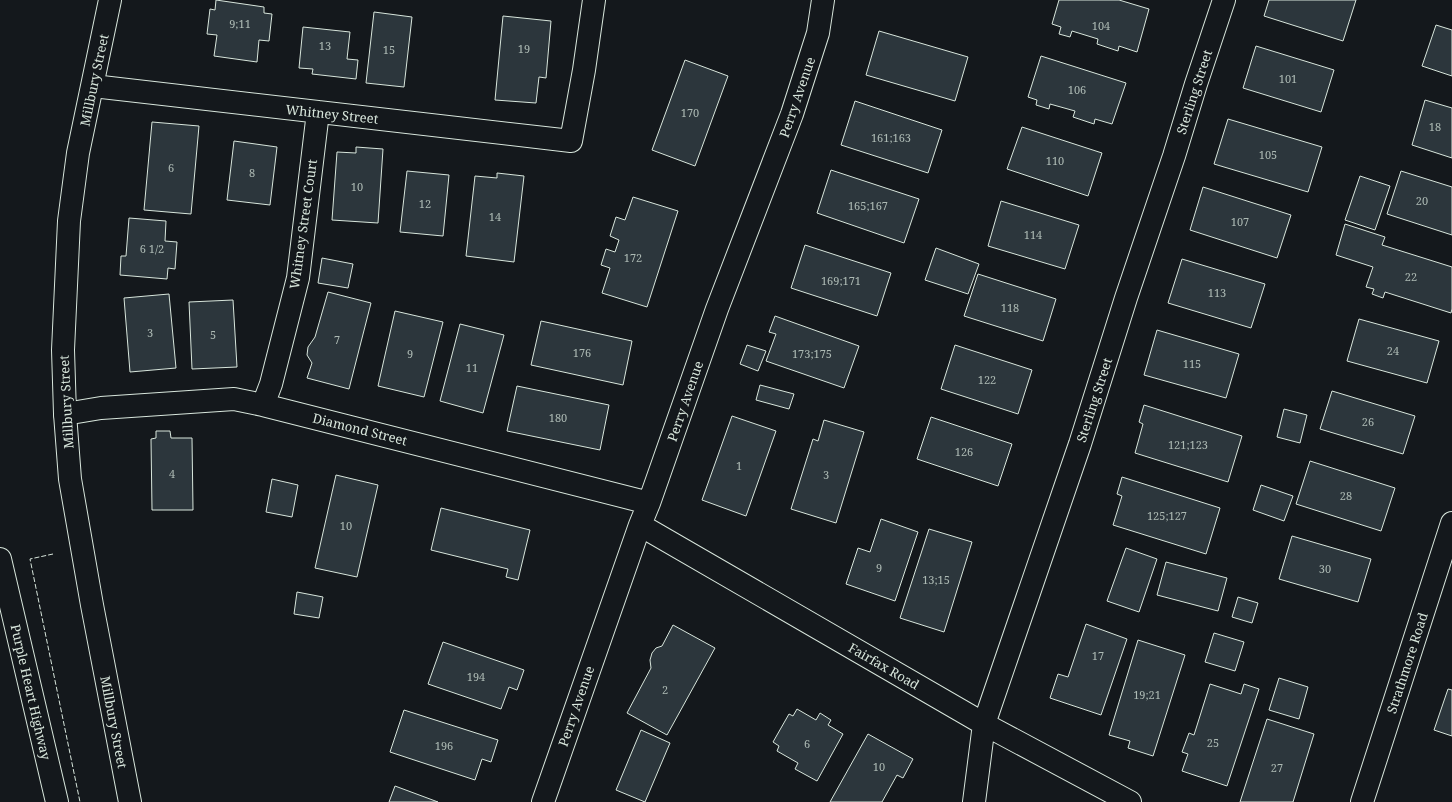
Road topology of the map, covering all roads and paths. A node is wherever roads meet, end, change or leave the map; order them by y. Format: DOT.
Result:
graph roads {
  1 [pos="110,0"];
  2 [pos="594,0"];
  3 [pos="823,0"];
  4 [pos="1224,0"];
  5 [pos="93,86"];
  6 [pos="318,112"];
  7 [pos="263,405"];
  8 [pos="65,414"];
  9 [pos="649,503"];
  10 [pos="1452,523"];
  11 [pos="640,525"];
  12 [pos="0,559"];
  13 [pos="984,724"];
  14 [pos="57,802"];
  15 [pos="130,802"];
  16 [pos="543,802"];
  17 [pos="974,802"];
  18 [pos="1130,802"];
  19 [pos="1362,802"];
  1 -- 5 [label="main road, Millbury Street"];
  2 -- 6 [label="main road, Whitney Street"];
  3 -- 9 [label="main road, Perry Avenue"];
  4 -- 13 [label="main road, Sterling Street"];
  5 -- 6 [label="main road, Whitney Street"];
  5 -- 8 [label="main road, Millbury Street"];
  6 -- 7 [label="main road, Whitney Street Court"];
  7 -- 8 [label="main road, Diamond Street"];
  7 -- 9 [label="main road, Diamond Street"];
  8 -- 15 [label="main road, Millbury Street"];
  9 -- 11 [label="main road, Perry Avenue"];
  10 -- 19 [label="main road, Strathmore Road"];
  11 -- 13 [label="main road, Fairfax Road"];
  11 -- 16 [label="main road, Perry Avenue"];
  12 -- 14 [label="main road, Purple Heart Highway"];
  13 -- 17 [label="main road, Sterling Street"];
  13 -- 18 [label="main road, Fairfax Road"];
}
